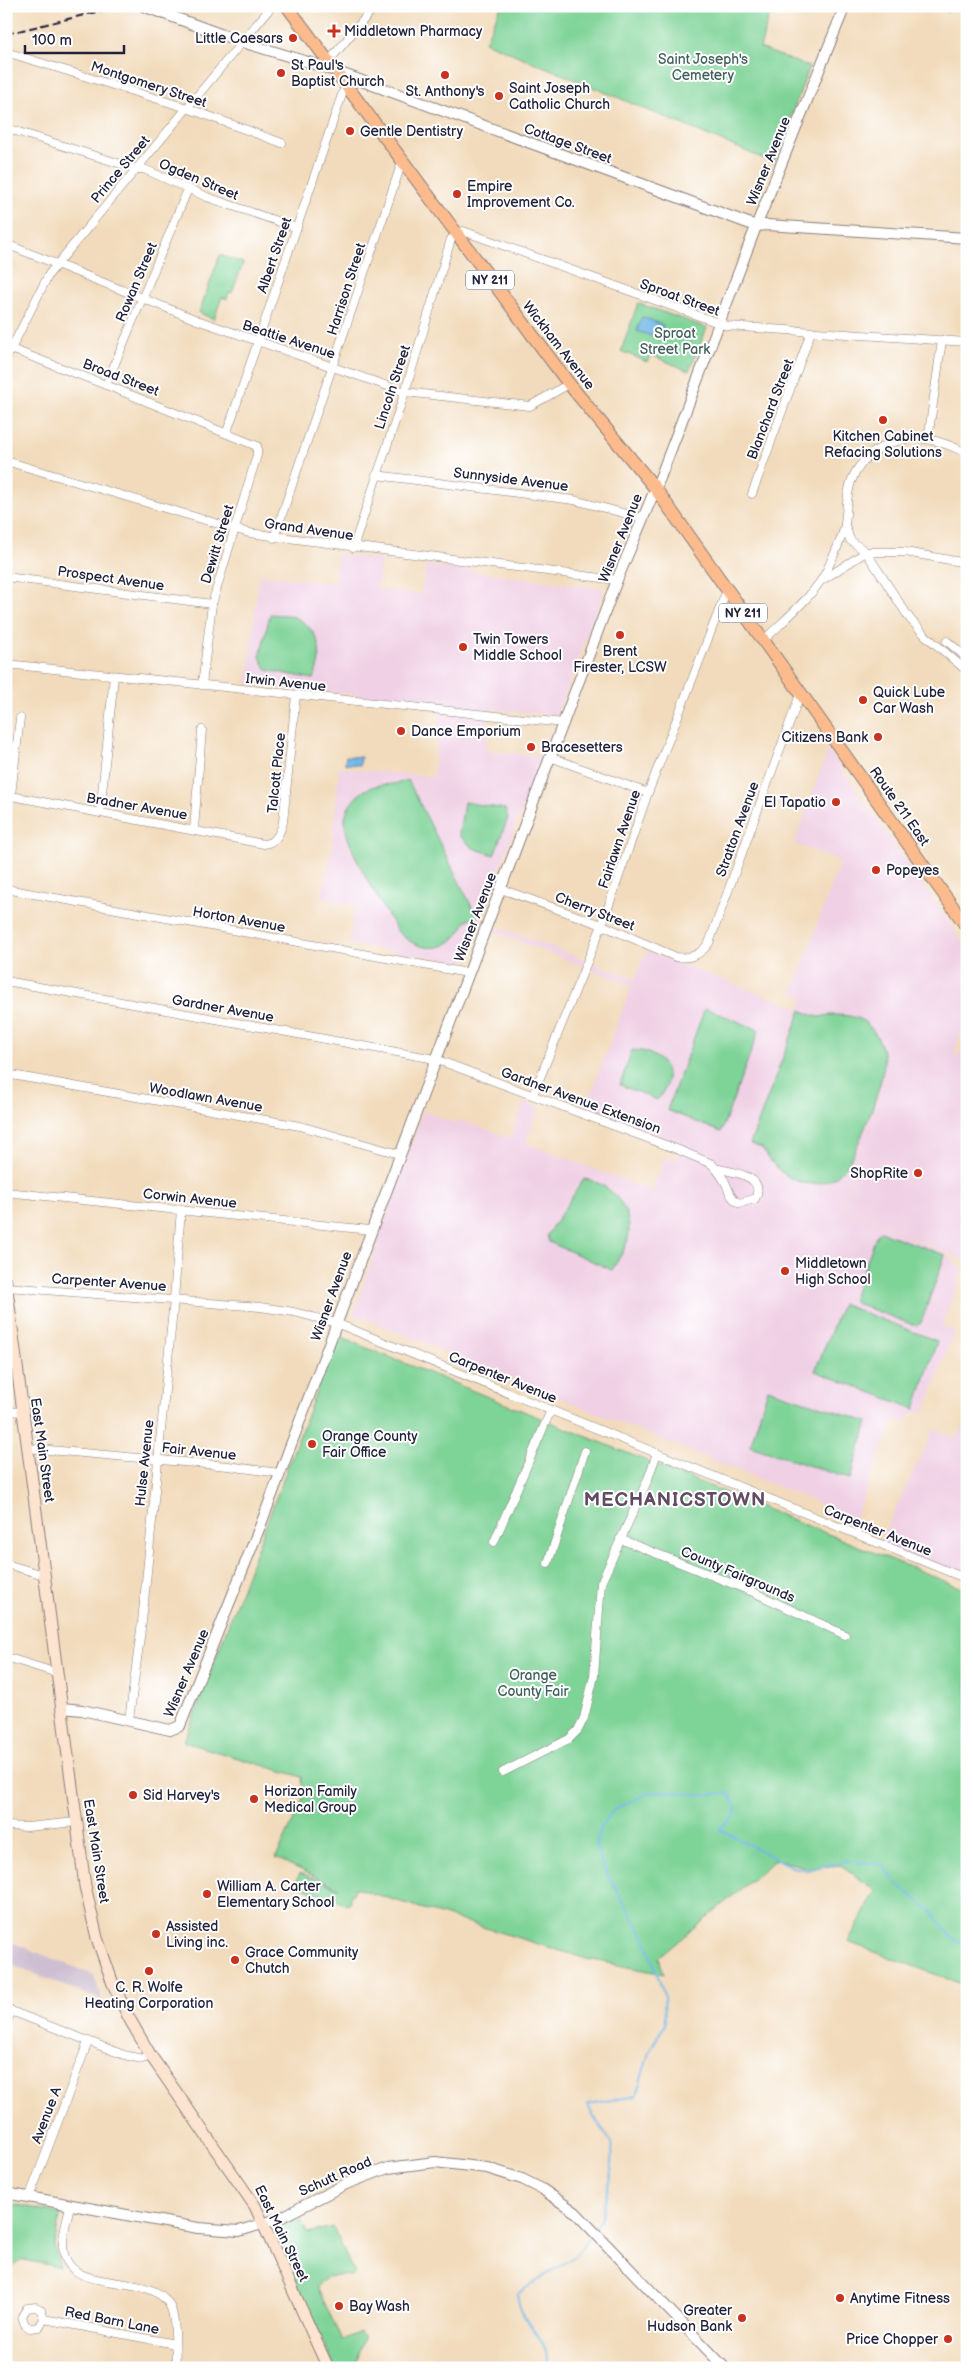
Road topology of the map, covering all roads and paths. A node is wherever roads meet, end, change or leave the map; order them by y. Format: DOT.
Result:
graph roads {
  1 [pos="143,6"];
  2 [pos="272,6"];
  3 [pos="287,6"];
  4 [pos="375,6"];
  5 [pos="845,6"];
  6 [pos="242,42"];
  7 [pos="6,52"];
  8 [pos="329,61"];
  9 [pos="336,72"];
  10 [pos="345,86"];
  11 [pos="187,108"];
  12 [pos="6,128"];
  13 [pos="282,143"];
  14 [pos="402,162"];
  15 [pos="136,169"];
  16 [pos="188,189"];
  17 [pos="756,226"];
  18 [pos="296,228"];
  19 [pos="456,235"];
  20 [pos="967,238"];
  21 [pos="6,244"];
  22 [pos="57,264"];
  23 [pos="142,298"];
  24 [pos="719,324"];
  25 [pos="811,332"];
  26 [pos="942,340"];
  27 [pos="258,342"];
  28 [pos="967,342"];
  29 [pos="8,348"];
  30 [pos="6,360"];
  31 [pos="334,367"];
  32 [pos="106,384"];
  33 [pos="569,384"];
  34 [pos="405,392"];
  35 [pos="227,432"];
  36 [pos="928,439"];
  37 [pos="967,453"];
  38 [pos="6,461"];
  39 [pos="376,476"];
  40 [pos="655,488"];
  41 [pos="752,494"];
  42 [pos="642,518"];
  43 [pos="845,524"];
  44 [pos="235,530"];
  45 [pos="274,538"];
  46 [pos="353,548"];
  47 [pos="866,552"];
  48 [pos="967,563"];
  49 [pos="6,577"];
  50 [pos="617,580"];
  51 [pos="820,582"];
  52 [pos="727,590"];
  53 [pos="212,604"];
  54 [pos="764,640"];
  55 [pos="947,641"];
  56 [pos="967,658"];
  57 [pos="6,664"];
  58 [pos="967,671"];
  59 [pos="114,676"];
  60 [pos="202,685"];
  61 [pos="296,695"];
  62 [pos="804,696"];
  63 [pos="20,718"];
  64 [pos="564,723"];
  65 [pos="202,730"];
  66 [pos="550,757"];
  67 [pos="648,793"];
  68 [pos="9,795"];
  69 [pos="100,812"];
  70 [pos="194,829"];
  71 [pos="264,844"];
  72 [pos="6,889"];
  73 [pos="501,889"];
  74 [pos="602,925"];
  75 [pos="967,928"];
  76 [pos="680,957"];
  77 [pos="468,973"];
  78 [pos="6,981"];
  79 [pos="436,1059"];
  80 [pos="6,1074"];
  81 [pos="534,1095"];
  82 [pos="399,1154"];
  83 [pos="715,1168"];
  84 [pos="6,1192"];
  85 [pos="181,1209"];
  86 [pos="370,1230"];
  87 [pos="7,1284"];
  88 [pos="174,1300"];
  89 [pos="9,1322"];
  90 [pos="336,1323"];
  91 [pos="551,1410"];
  92 [pos="6,1412"];
  93 [pos="22,1412"];
  94 [pos="27,1448"];
  95 [pos="584,1451"];
  96 [pos="657,1453"];
  97 [pos="157,1460"];
  98 [pos="279,1473"];
  99 [pos="620,1540"];
  100 [pos="494,1542"];
  101 [pos="548,1563"];
  102 [pos="6,1564"];
  103 [pos="44,1575"];
  104 [pos="967,1579"];
  105 [pos="844,1635"];
  106 [pos="6,1657"];
  107 [pos="57,1673"];
  108 [pos="62,1708"];
  109 [pos="129,1720"];
  110 [pos="503,1772"];
  111 [pos="76,1822"];
  112 [pos="6,1826"];
  113 [pos="9,2010"];
  114 [pos="6,2023"];
  115 [pos="88,2042"];
  116 [pos="151,2056"];
  117 [pos="6,2193"];
  118 [pos="29,2198"];
  119 [pos="70,2205"];
  120 [pos="263,2224"];
  121 [pos="44,2319"];
  122 [pos="175,2344"];
  123 [pos="176,2368"];
  124 [pos="328,2368"];
  125 [pos="725,2368"];
  1 -- 6 [label="street, Cottage Street"];
  2 -- 6 [label="street, Prince Street"];
  3 -- 8 [label="main road, Wickham Avenue / NY 211"];
  4 -- 8 [label="street"];
  5 -- 17 [label="street, Wisner Avenue"];
  6 -- 9 [label="street, Cottage Street"];
  6 -- 11 [label="street, Prince Street"];
  7 -- 11 [label="street, Montgomery Street"];
  8 -- 9 [label="main road, Wickham Avenue / NY 211"];
  9 -- 10 [label="main road, Wickham Avenue / NY 211"];
  9 -- 17 [label="street, Cottage Street"];
  10 -- 14 [label="main road, Wickham Avenue / NY 211"];
  10 -- 18 [label="street, Albert Street"];
  11 -- 13 [label="street, Montgomery Street"];
  11 -- 15 [label="street, Prince Street"];
  12 -- 15 [label="street, Ogden Street"];
  14 -- 19 [label="main road, Wickham Avenue / NY 211"];
  14 -- 31 [label="street, Harrison Street"];
  15 -- 16 [label="street, Ogden Street"];
  15 -- 22 [label="street, Prince Street"];
  16 -- 18 [label="street, Ogden Street"];
  16 -- 23 [label="street, Rowan Street"];
  17 -- 20 [label="street, Cottage Street"];
  17 -- 24 [label="street, Wisner Avenue"];
  18 -- 27 [label="street, Albert Street"];
  19 -- 24 [label="street, Sproat Street"];
  19 -- 33 [label="main road, Wickham Avenue / NY 211"];
  19 -- 34 [label="street, Lincoln Street"];
  21 -- 22 [label="street, Beattie Avenue"];
  22 -- 23 [label="street, Beattie Avenue"];
  22 -- 29 [label="street, Prince Street"];
  23 -- 27 [label="street, Beattie Avenue"];
  23 -- 32 [label="street, Rowan Street"];
  24 -- 25 [label="street, Sproat Street"];
  24 -- 40 [label="street, Wisner Avenue"];
  25 -- 26 [label="street, Sproat Street"];
  25 -- 41 [label="street, Blanchard Street"];
  26 -- 28 [label="street, Sproat Street"];
  26 -- 36 [label="street"];
  27 -- 31 [label="street, Beattie Avenue"];
  27 -- 35 [label="street, Albert Street"];
  29 -- 30 [label="street, Prince Street"];
  29 -- 32 [label="street, Broad Street"];
  31 -- 34 [label="street, Beattie Avenue"];
  31 -- 45 [label="street, Harrison Street"];
  32 -- 35 [label="street, Broad Street"];
  33 -- 34 [label="street, Beattie Avenue"];
  33 -- 40 [label="main road, Wickham Avenue / NY 211"];
  34 -- 39 [label="street, Lincoln Street"];
  35 -- 44 [label="street, Dewitt Street"];
  36 -- 37 [label="street"];
  36 -- 43 [label="street"];
  38 -- 44 [label="street, Grand Avenue"];
  39 -- 42 [label="street, Sunnyside Avenue"];
  39 -- 46 [label="street, Lincoln Street"];
  40 -- 42 [label="street, Wisner Avenue"];
  40 -- 52 [label="main road, Wickham Avenue / NY 211"];
  42 -- 50 [label="street, Wisner Avenue"];
  43 -- 47 [label="street"];
  43 -- 51 [label="street"];
  44 -- 45 [label="street, Grand Avenue"];
  44 -- 53 [label="street, Dewitt Street"];
  45 -- 46 [label="street, Grand Avenue"];
  46 -- 50 [label="street, Grand Avenue"];
  47 -- 48 [label="street"];
  47 -- 51 [label="street"];
  47 -- 58 [label="street"];
  49 -- 53 [label="street, Prospect Avenue"];
  50 -- 64 [label="street, Wisner Avenue"];
  51 -- 54 [label="street"];
  52 -- 54 [label="main road, Wickham Avenue / NY 211"];
  52 -- 67 [label="street, Fairlawn Avenue"];
  53 -- 60 [label="street, Dewitt Street"];
  54 -- 62 [label="main road, Wickham Avenue / NY 211"];
  55 -- 56 [label="street"];
  57 -- 59 [label="street, Irwin Avenue"];
  59 -- 60 [label="street, Irwin Avenue"];
  59 -- 69 [label="street"];
  60 -- 61 [label="street, Irwin Avenue"];
  61 -- 64 [label="street, Irwin Avenue"];
  61 -- 71 [label="street, Talcott Place"];
  62 -- 75 [label="main road, Route 211 East / NY 211"];
  62 -- 76 [label="street, Stratton Avenue"];
  63 -- 68 [label="street"];
  64 -- 66 [label="street, Wisner Avenue"];
  65 -- 70 [label="street"];
  66 -- 67 [label="street"];
  66 -- 73 [label="street, Wisner Avenue"];
  67 -- 74 [label="street, Fairlawn Avenue"];
  68 -- 69 [label="street, Bradner Avenue"];
  69 -- 70 [label="street, Bradner Avenue"];
  70 -- 71 [label="street, Bradner Avenue"];
  72 -- 77 [label="street, Horton Avenue"];
  73 -- 74 [label="street, Cherry Street"];
  73 -- 77 [label="street, Wisner Avenue"];
  74 -- 76 [label="street, Cherry Street"];
  74 -- 81 [label="street, Fairlawn Avenue"];
  77 -- 79 [label="street, Wisner Avenue"];
  78 -- 79 [label="street, Gardner Avenue"];
  79 -- 81 [label="street, Gardner Avenue Extension"];
  79 -- 82 [label="street, Wisner Avenue"];
  80 -- 82 [label="street, Woodlawn Avenue"];
  81 -- 83 [label="street, Gardner Avenue Extension"];
  82 -- 86 [label="street, Wisner Avenue"];
  83 -- 83 [label="street, Gardner Avenue Extension"];
  84 -- 85 [label="street, Corwin Avenue"];
  85 -- 86 [label="street, Corwin Avenue"];
  85 -- 88 [label="street, Hulse Avenue"];
  86 -- 90 [label="street, Wisner Avenue"];
  87 -- 88 [label="street, Carpenter Avenue"];
  87 -- 89 [label="main road, East Main Street"];
  88 -- 90 [label="street, Carpenter Avenue"];
  88 -- 97 [label="street, Hulse Avenue"];
  89 -- 93 [label="main road, East Main Street"];
  90 -- 91 [label="street, Carpenter Avenue"];
  90 -- 98 [label="street, Wisner Avenue"];
  91 -- 96 [label="street, Carpenter Avenue"];
  91 -- 100 [label="street"];
  92 -- 93 [label="street"];
  93 -- 94 [label="main road, East Main Street"];
  94 -- 97 [label="street, Fair Avenue"];
  94 -- 103 [label="main road, East Main Street"];
  95 -- 101 [label="street"];
  96 -- 99 [label="street"];
  96 -- 104 [label="street, Carpenter Avenue"];
  97 -- 98 [label="street, Fair Avenue"];
  97 -- 109 [label="street, Hulse Avenue"];
  98 -- 109 [label="street, Wisner Avenue"];
  99 -- 105 [label="street, County Fairgrounds"];
  99 -- 110 [label="street"];
  102 -- 103 [label="street"];
  103 -- 107 [label="main road, East Main Street"];
  106 -- 107 [label="street"];
  107 -- 108 [label="main road, East Main Street"];
  108 -- 109 [label="street, Wisner Avenue"];
  108 -- 111 [label="main road, East Main Street"];
  111 -- 112 [label="street"];
  111 -- 116 [label="main road, East Main Street"];
  113 -- 114 [label="street"];
  113 -- 115 [label="street"];
  115 -- 116 [label="street"];
  115 -- 118 [label="street, Avenue A"];
  116 -- 120 [label="main road, East Main Street"];
  117 -- 118 [label="street, Schutt Road"];
  118 -- 119 [label="street, Schutt Road"];
  119 -- 120 [label="street, Schutt Road"];
  119 -- 122 [label="street"];
  120 -- 124 [label="main road, East Main Street"];
  120 -- 125 [label="street, Schutt Road"];
  121 -- 122 [label="street, Red Barn Lane"];
  122 -- 123 [label="street"];
}
